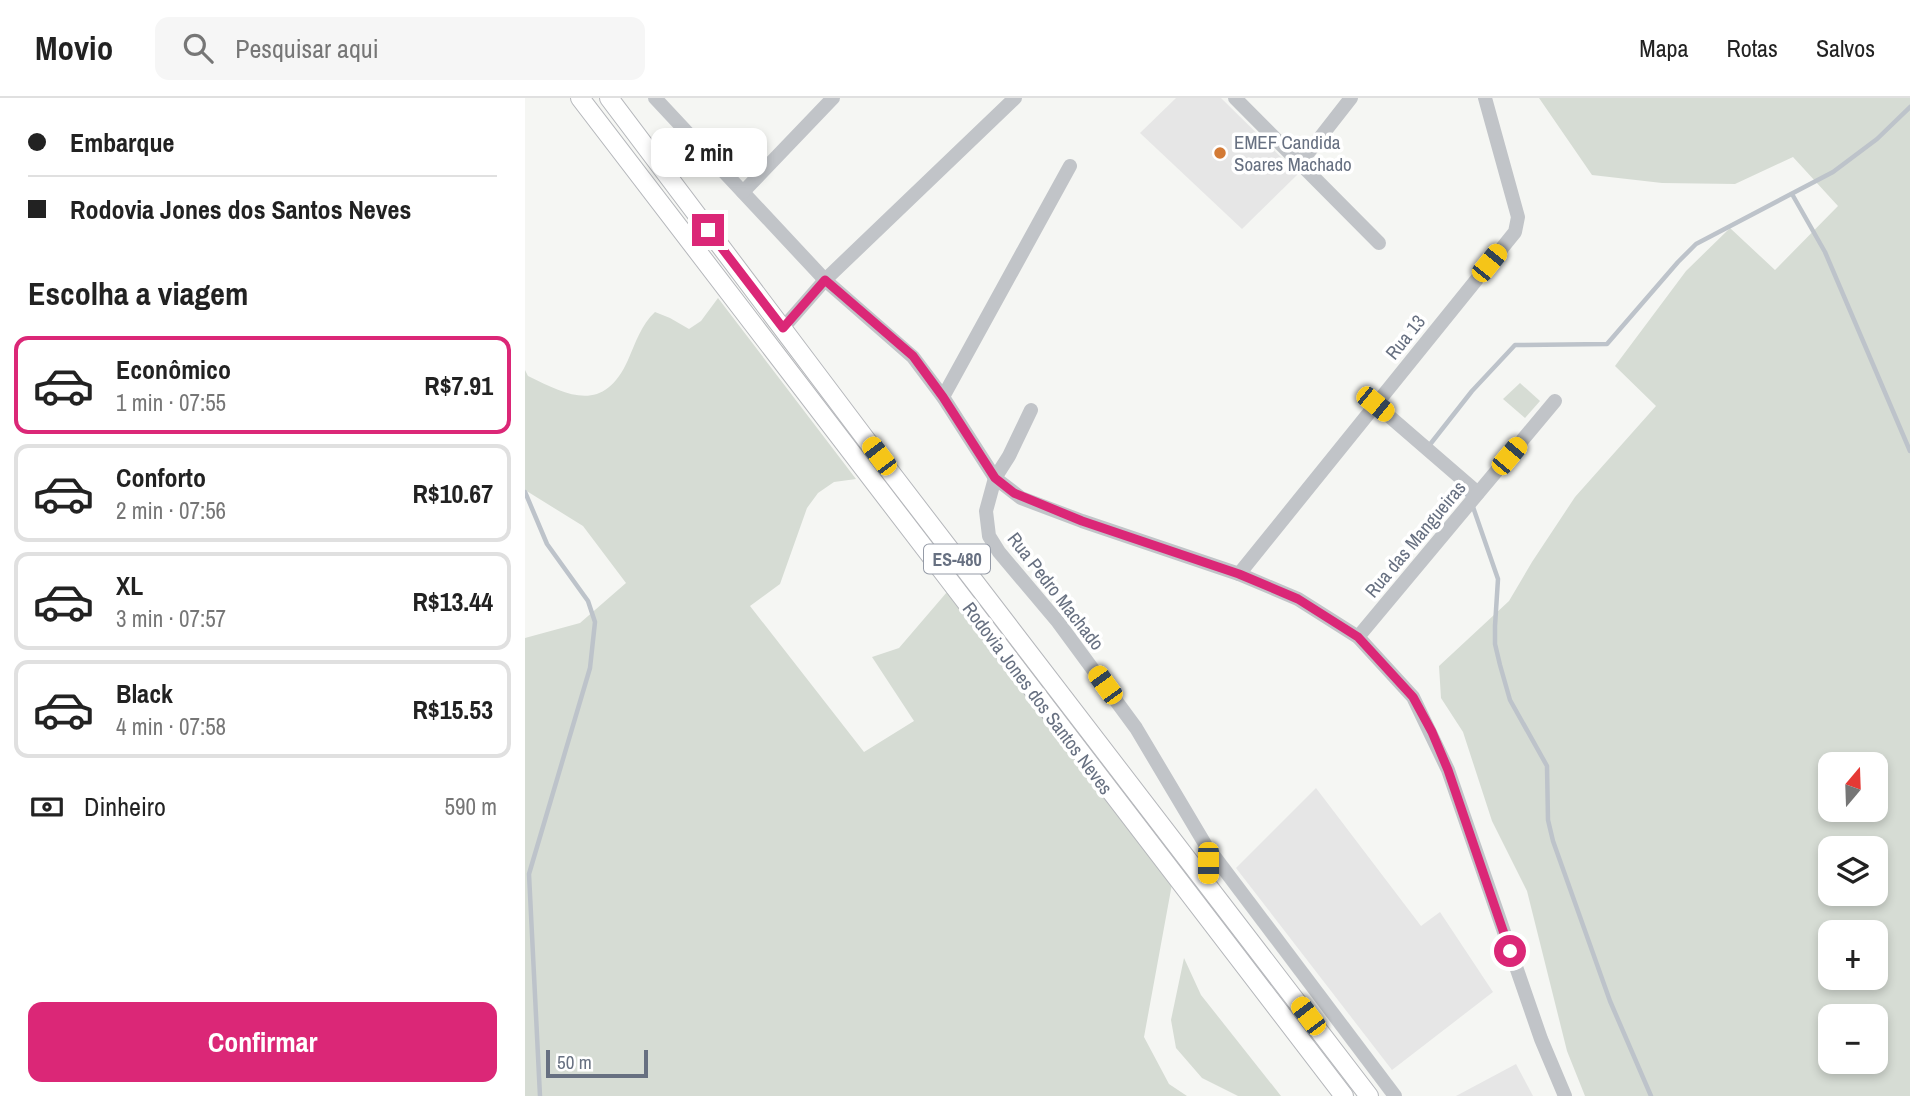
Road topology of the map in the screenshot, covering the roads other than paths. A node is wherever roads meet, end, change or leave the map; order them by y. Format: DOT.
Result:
graph roads {
  1 [pos="580,98"];
  2 [pos="609,98"];
  3 [pos="656,98"];
  4 [pos="833,98"];
  5 [pos="1015,98"];
  6 [pos="1235,98"];
  7 [pos="1351,98"];
  8 [pos="1485,98"];
  9 [pos="1301,162"];
  10 [pos="1070,166"];
  11 [pos="743,192"];
  12 [pos="1379,243"];
  13 [pos="825,280"];
  14 [pos="783,328"];
  15 [pos="943,397"];
  16 [pos="1555,401"];
  17 [pos="1375,404"];
  18 [pos="1031,410"];
  19 [pos="995,478"];
  20 [pos="1478,493"];
  21 [pos="1239,574"];
  22 [pos="1358,637"];
  23 [pos="1205,844"];
  24 [pos="1208,885"];
  25 [pos="1344,1096"];
  26 [pos="1369,1096"];
  27 [pos="1395,1096"];
  28 [pos="1565,1096"];
  1 -- 25 [label="main road, Rodovia Jones dos Santos Neves / ES-480"];
  2 -- 14 [label="main road, Rodovia Jones dos Santos Neves / ES-480"];
  3 -- 11 [label="street"];
  4 -- 11 [label="street"];
  5 -- 13 [label="street"];
  6 -- 9 [label="street"];
  7 -- 9 [label="street"];
  8 -- 17 [label="street, Rua 13"];
  9 -- 12 [label="street"];
  10 -- 15 [label="street"];
  11 -- 13 [label="street"];
  13 -- 14 [label="street"];
  13 -- 15 [label="street"];
  14 -- 24 [label="main road, Rodovia Jones dos Santos Neves / ES-480"];
  15 -- 19 [label="street"];
  16 -- 20 [label="street, Rua das Mangueiras"];
  17 -- 20 [label="street"];
  17 -- 21 [label="street, Rua 13"];
  18 -- 19 [label="street, Rua Pedro Machado"];
  19 -- 21 [label="street"];
  19 -- 23 [label="street, Rua Pedro Machado"];
  20 -- 22 [label="street, Rua das Mangueiras"];
  21 -- 22 [label="street"];
  22 -- 28 [label="street"];
  23 -- 24 [label="street, Rua Pedro Machado"];
  23 -- 27 [label="street, Rua Pedro Machado"];
  24 -- 26 [label="main road, Rodovia Jones dos Santos Neves / ES-480"];
}
